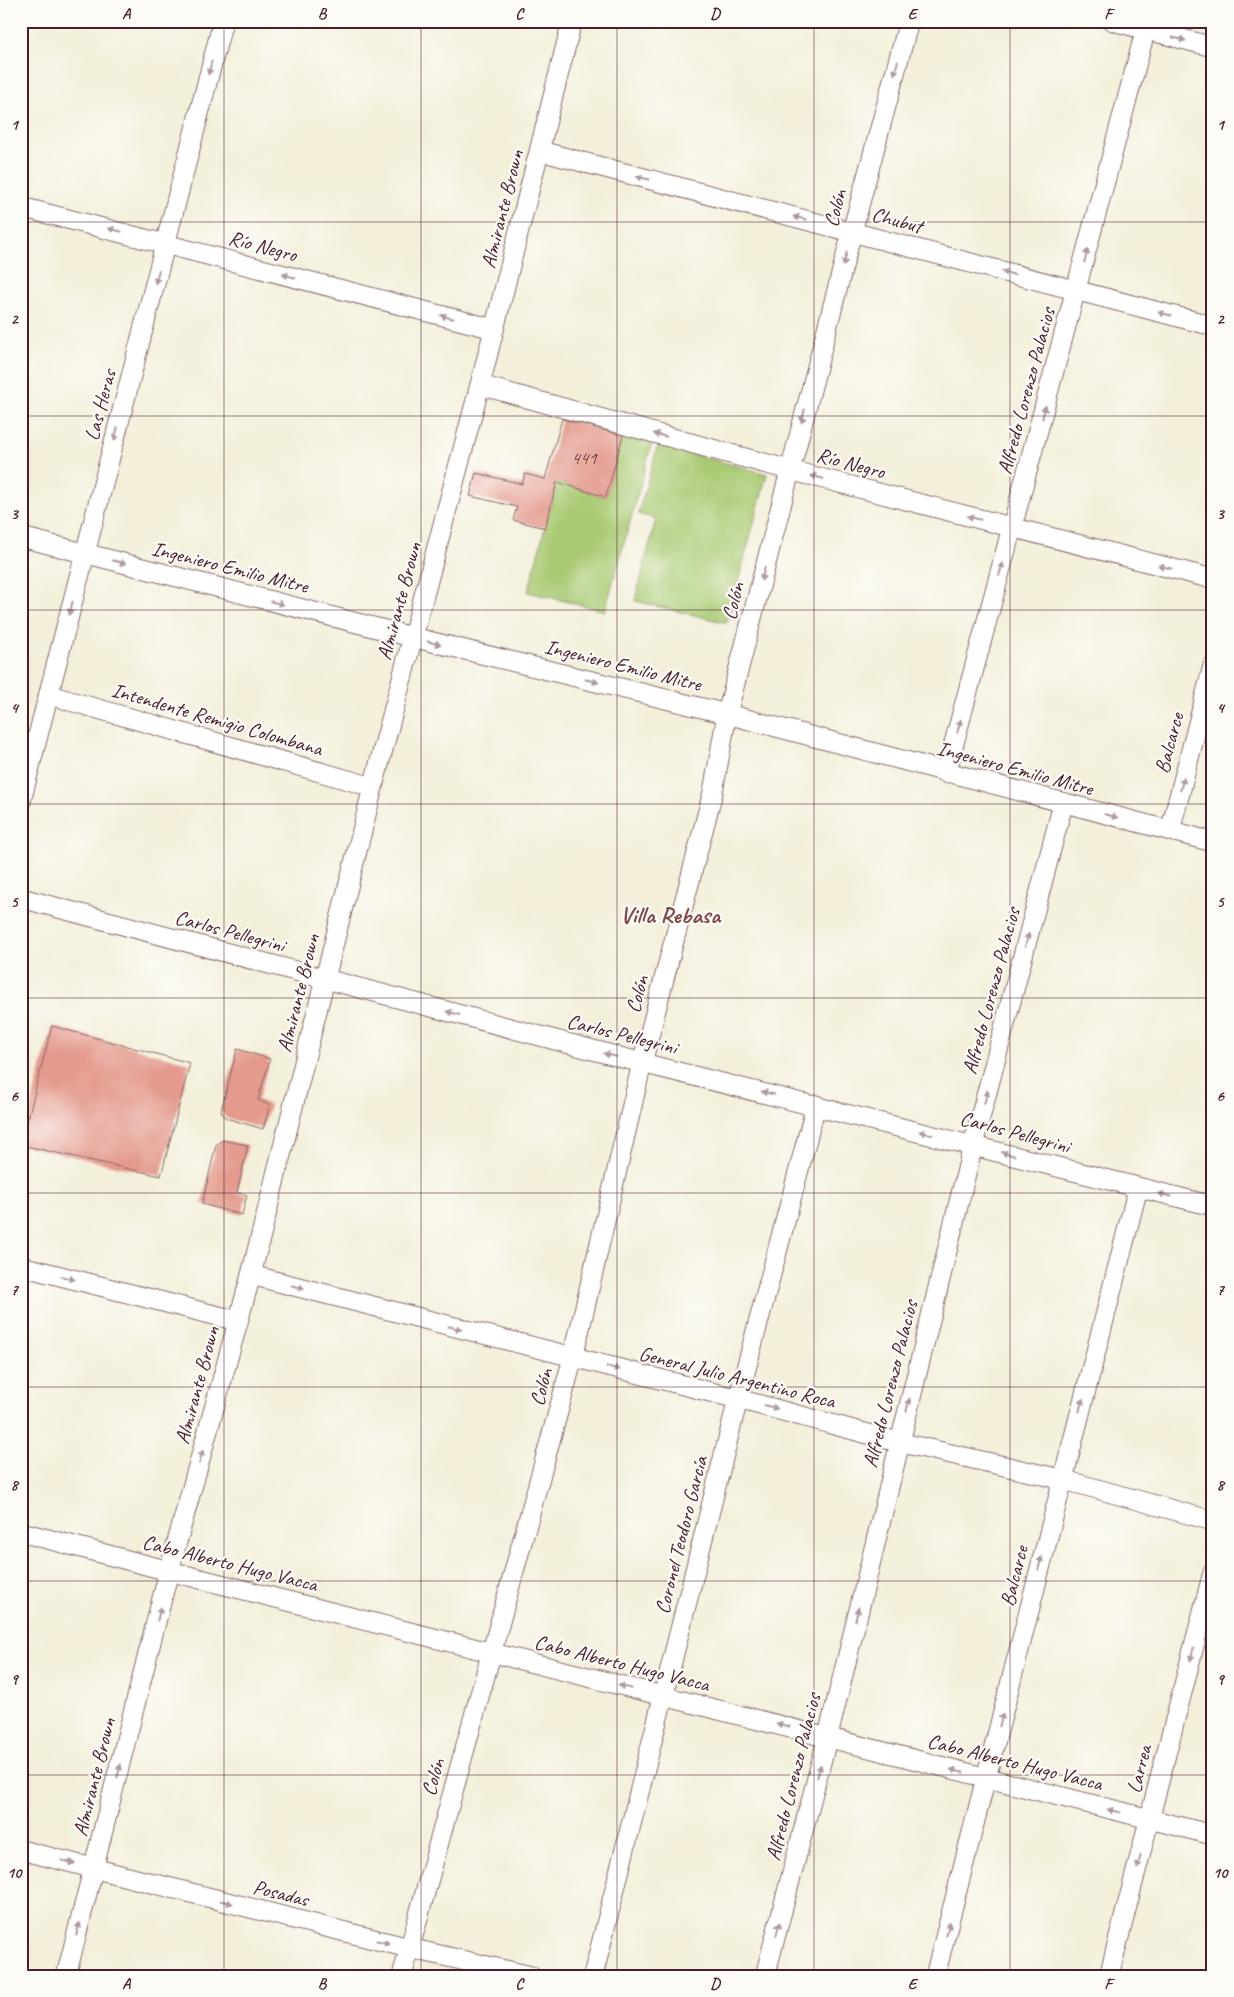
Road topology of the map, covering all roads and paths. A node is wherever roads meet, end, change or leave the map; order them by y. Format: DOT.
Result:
graph roads {
  1 [pos="222,21"];
  2 [pos="572,21"];
  3 [pos="909,21"];
  4 [pos="1113,21"];
  5 [pos="1147,26"];
  6 [pos="1213,47"];
  7 [pos="540,151"];
  8 [pos="21,207"];
  9 [pos="852,232"];
  10 [pos="166,243"];
  11 [pos="1077,292"];
  12 [pos="1213,326"];
  13 [pos="494,329"];
  14 [pos="480,385"];
  15 [pos="789,470"];
  16 [pos="1012,528"];
  17 [pos="21,538"];
  18 [pos="84,553"];
  19 [pos="1213,579"];
  20 [pos="412,637"];
  21 [pos="1213,666"];
  22 [pos="49,696"];
  23 [pos="727,714"];
  24 [pos="946,773"];
  25 [pos="373,787"];
  26 [pos="21,801"];
  27 [pos="1064,804"];
  28 [pos="1170,831"];
  29 [pos="1213,842"];
  30 [pos="21,898"];
  31 [pos="325,979"];
  32 [pos="642,1063"];
  33 [pos="816,1105"];
  34 [pos="973,1144"];
  35 [pos="1138,1188"];
  36 [pos="1213,1206"];
  37 [pos="21,1266"];
  38 [pos="251,1275"];
  39 [pos="238,1321"];
  40 [pos="573,1358"];
  41 [pos="738,1398"];
  42 [pos="898,1442"];
  43 [pos="1061,1479"];
  44 [pos="1213,1522"];
  45 [pos="21,1532"];
  46 [pos="169,1572"];
  47 [pos="1213,1572"];
  48 [pos="491,1654"];
  49 [pos="664,1696"];
  50 [pos="828,1736"];
  51 [pos="986,1779"];
  52 [pos="1150,1820"];
  53 [pos="1213,1835"];
  54 [pos="21,1850"];
  55 [pos="94,1868"];
  56 [pos="409,1948"];
  57 [pos="66,1976"];
  58 [pos="402,1976"];
  59 [pos="531,1976"];
  60 [pos="593,1976"];
  61 [pos="765,1976"];
  62 [pos="935,1976"];
  63 [pos="1109,1976"];
  1 -- 10 [label="street, Las Heras, one-way"];
  2 -- 7 [label="street, Almirante Brown"];
  3 -- 9 [label="street, Colón, one-way"];
  4 -- 5 [label="street"];
  5 -- 6 [label="street, one-way"];
  11 -- 5 [label="street, Alfredo Lorenzo Palacios, one-way"];
  9 -- 7 [label="street, Chubut, one-way"];
  7 -- 13 [label="street, Almirante Brown"];
  10 -- 8 [label="street, Río Negro, one-way"];
  11 -- 9 [label="street, Chubut, one-way"];
  9 -- 15 [label="street, Colón, one-way"];
  13 -- 10 [label="street, Río Negro, one-way"];
  10 -- 18 [label="street, Las Heras, one-way"];
  12 -- 11 [label="street, Chubut, one-way"];
  16 -- 11 [label="street, Alfredo Lorenzo Palacios, one-way"];
  13 -- 14 [label="street, Almirante Brown"];
  15 -- 14 [label="street, Río Negro, one-way"];
  14 -- 20 [label="street, Almirante Brown"];
  16 -- 15 [label="street, Río Negro, one-way"];
  15 -- 23 [label="street, Colón, one-way"];
  19 -- 16 [label="street, Río Negro, one-way"];
  24 -- 16 [label="street, Alfredo Lorenzo Palacios, one-way"];
  17 -- 18 [label="street, Ingeniero Emilio Mitre"];
  18 -- 20 [label="street, Ingeniero Emilio Mitre, one-way"];
  18 -- 22 [label="street, Las Heras, one-way"];
  20 -- 23 [label="street, Ingeniero Emilio Mitre, one-way"];
  20 -- 25 [label="street, Almirante Brown"];
  28 -- 21 [label="street, Balcarce, one-way"];
  22 -- 25 [label="street, Intendente Remigio Colombana"];
  22 -- 26 [label="street, Las Heras"];
  23 -- 24 [label="street, Ingeniero Emilio Mitre"];
  23 -- 32 [label="street, Colón"];
  24 -- 27 [label="street, Ingeniero Emilio Mitre"];
  25 -- 31 [label="street, Almirante Brown"];
  27 -- 28 [label="street, Ingeniero Emilio Mitre, one-way"];
  34 -- 27 [label="street, Alfredo Lorenzo Palacios, one-way"];
  28 -- 29 [label="street, Ingeniero Emilio Mitre"];
  30 -- 31 [label="street, Carlos Pellegrini"];
  32 -- 31 [label="street, Carlos Pellegrini, one-way"];
  31 -- 38 [label="street, Almirante Brown"];
  33 -- 32 [label="street, Carlos Pellegrini, one-way"];
  32 -- 40 [label="street, Colón"];
  34 -- 33 [label="street, Carlos Pellegrini, one-way"];
  33 -- 41 [label="street, Coronel Teodoro García"];
  35 -- 34 [label="street, Carlos Pellegrini, one-way"];
  42 -- 34 [label="street, Alfredo Lorenzo Palacios, one-way"];
  36 -- 35 [label="street, Carlos Pellegrini, one-way"];
  43 -- 35 [label="street, Balcarce, one-way"];
  37 -- 39 [label="street, one-way"];
  38 -- 39 [label="street, Almirante Brown"];
  38 -- 40 [label="street, General Julio Argentino Roca, one-way"];
  46 -- 39 [label="street, Almirante Brown, one-way"];
  40 -- 41 [label="street, General Julio Argentino Roca, one-way"];
  40 -- 48 [label="street, Colón"];
  41 -- 42 [label="street, General Julio Argentino Roca, one-way"];
  41 -- 49 [label="street, Coronel Teodoro García"];
  42 -- 43 [label="street, General Julio Argentino Roca"];
  50 -- 42 [label="street, Alfredo Lorenzo Palacios, one-way"];
  43 -- 44 [label="street, General Julio Argentino Roca"];
  51 -- 43 [label="street, Balcarce, one-way"];
  45 -- 46 [label="street, Cabo Alberto Hugo Vacca"];
  46 -- 48 [label="street, Cabo Alberto Hugo Vacca"];
  55 -- 46 [label="street, Almirante Brown, one-way"];
  47 -- 52 [label="street, Larrea, one-way"];
  49 -- 48 [label="street, Cabo Alberto Hugo Vacca, one-way"];
  48 -- 56 [label="street, Colón"];
  50 -- 49 [label="street, Cabo Alberto Hugo Vacca, one-way"];
  49 -- 60 [label="street, Coronel Teodoro García"];
  51 -- 50 [label="street, Cabo Alberto Hugo Vacca, one-way"];
  61 -- 50 [label="street, Alfredo Lorenzo Palacios, one-way"];
  52 -- 51 [label="street, Cabo Alberto Hugo Vacca, one-way"];
  62 -- 51 [label="street, Balcarce, one-way"];
  52 -- 53 [label="street, Cabo Alberto Hugo Vacca"];
  52 -- 63 [label="street, Larrea, one-way"];
  54 -- 55 [label="street, Posadas, one-way"];
  55 -- 56 [label="street, Posadas, one-way"];
  57 -- 55 [label="street, Almirante Brown, one-way"];
  56 -- 58 [label="street, Colón"];
  56 -- 59 [label="street, Posadas"];
}
